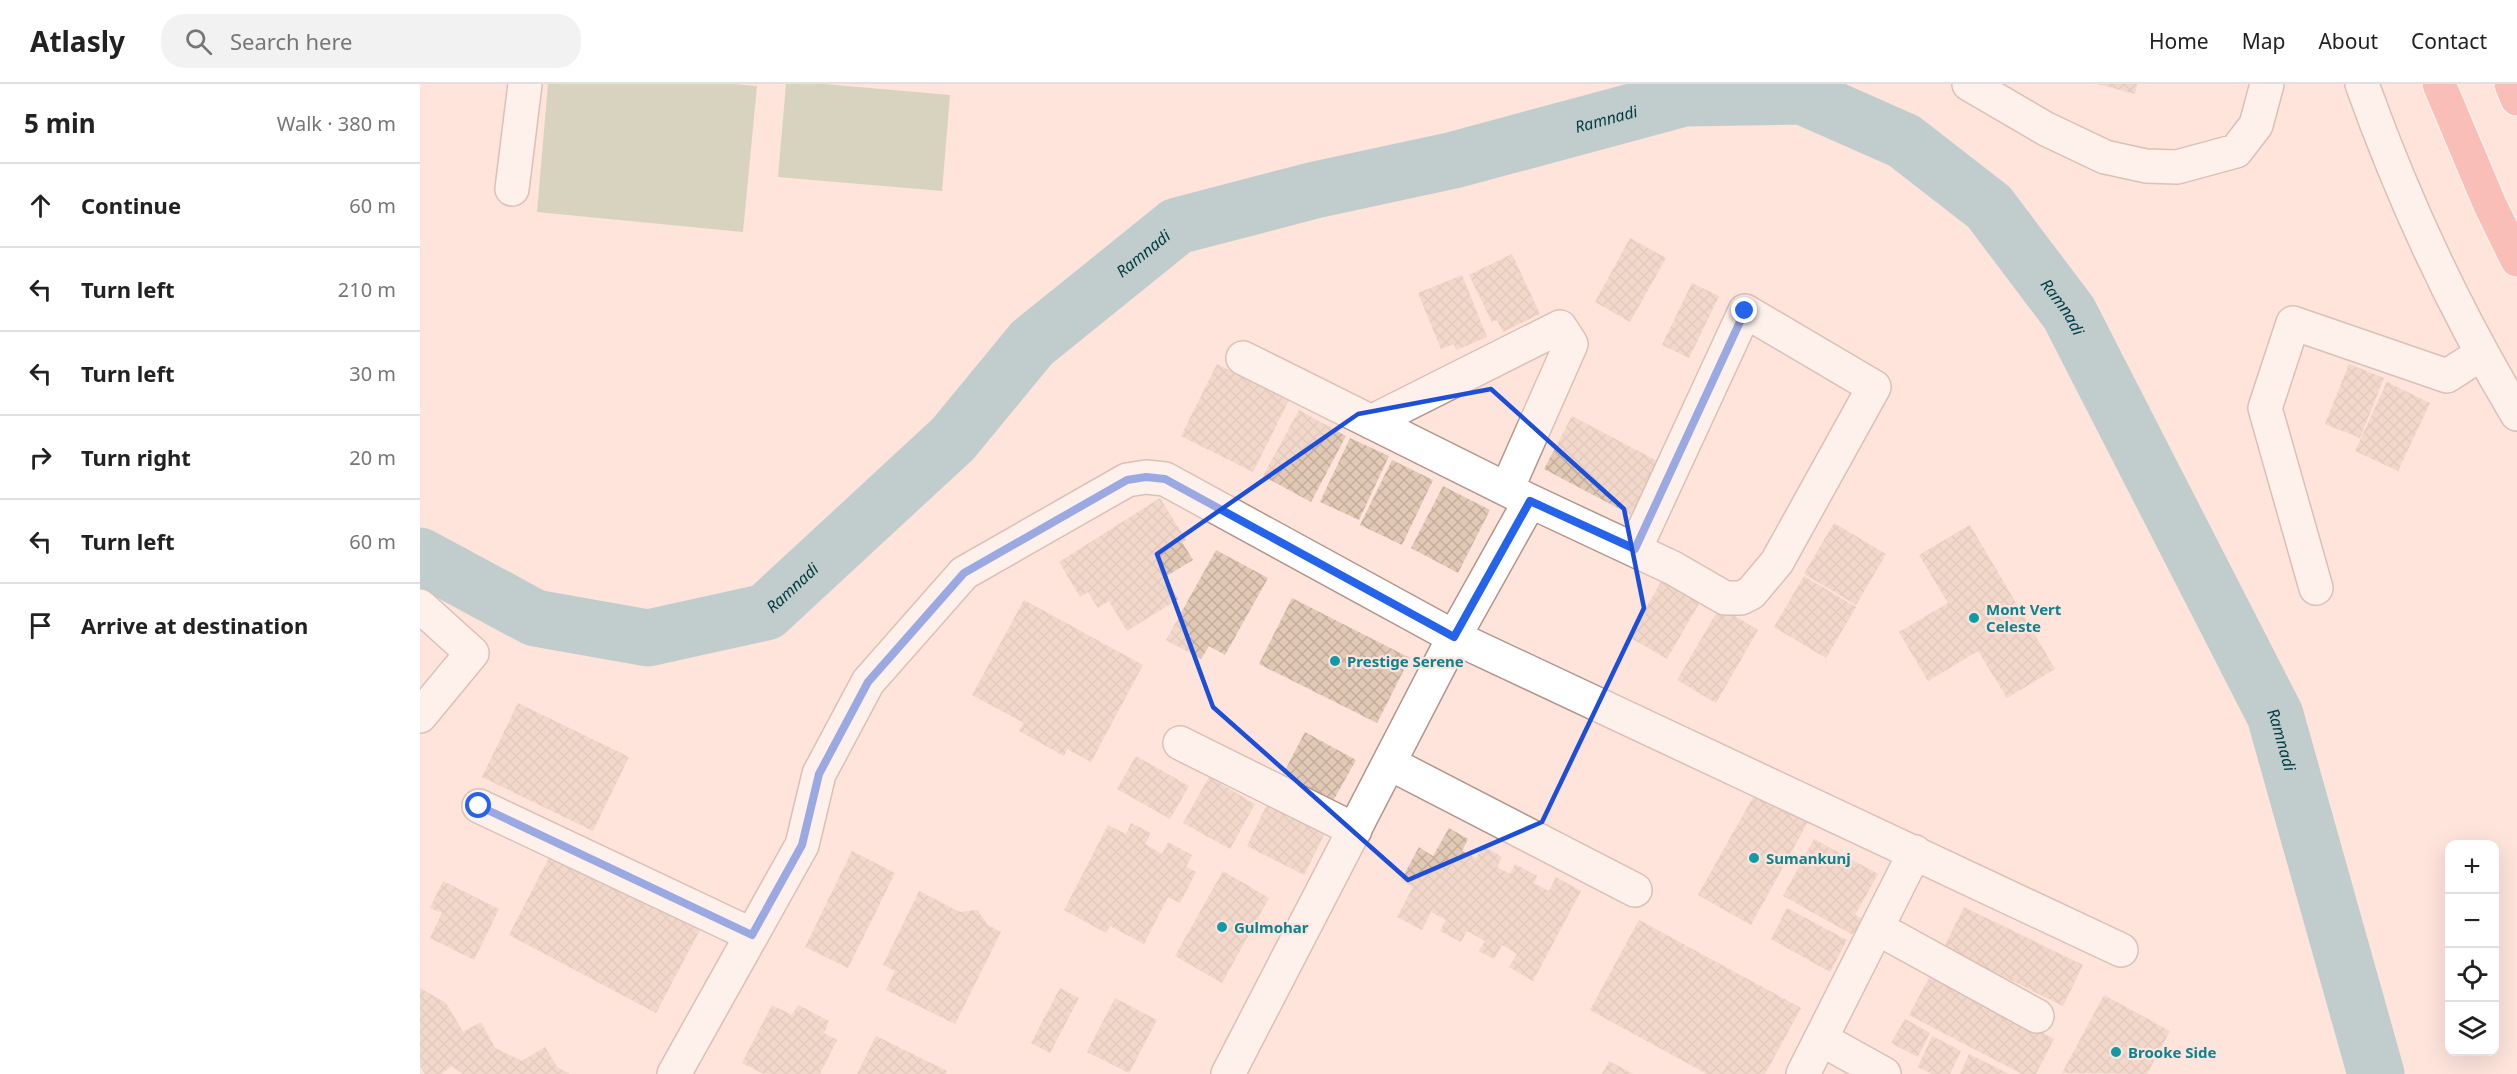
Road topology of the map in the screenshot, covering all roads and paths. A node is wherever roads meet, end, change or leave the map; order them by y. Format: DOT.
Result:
graph roads {
  1 [pos="525,84"];
  2 [pos="1968,84"];
  3 [pos="2267,84"];
  4 [pos="2362,84"];
  5 [pos="2439,84"];
  6 [pos="2511,84"];
  7 [pos="2517,99"];
  8 [pos="512,189"];
  9 [pos="2517,260"];
  10 [pos="2481,354"];
  11 [pos="1243,358"];
  12 [pos="2517,414"];
  13 [pos="1371,422"];
  14 [pos="1518,495"];
  15 [pos="1635,549"];
  16 [pos="2316,588"];
  17 [pos="420,606"];
  18 [pos="1454,637"];
  19 [pos="420,716"];
  20 [pos="1180,743"];
  21 [pos="1389,763"];
  22 [pos="479,806"];
  23 [pos="1354,830"];
  24 [pos="1915,852"];
  25 [pos="1635,890"];
  26 [pos="1876,928"];
  27 [pos="752,935"];
  28 [pos="2121,950"];
  29 [pos="2037,1016"];
  30 [pos="1821,1039"];
  31 [pos="674,1074"];
  32 [pos="1228,1074"];
  33 [pos="1803,1074"];
  34 [pos="1884,1074"];
  1 -- 8 [label="street"];
  2 -- 3 [label="street"];
  4 -- 10 [label="street"];
  5 -- 9 [label="highway"];
  6 -- 7 [label="highway"];
  10 -- 12 [label="street"];
  10 -- 16 [label="street"];
  11 -- 13 [label="street"];
  13 -- 14 [label="street"];
  13 -- 14 [label="street"];
  14 -- 15 [label="street"];
  14 -- 18 [label="street"];
  15 -- 15 [label="street"];
  17 -- 19 [label="street"];
  18 -- 21 [label="street"];
  18 -- 24 [label="street"];
  18 -- 27 [label="street"];
  20 -- 23 [label="street"];
  21 -- 23 [label="street"];
  21 -- 25 [label="street"];
  22 -- 27 [label="street"];
  23 -- 32 [label="street"];
  24 -- 26 [label="street"];
  24 -- 28 [label="street"];
  26 -- 29 [label="street"];
  26 -- 30 [label="street"];
  27 -- 31 [label="street"];
  30 -- 33 [label="street"];
  30 -- 34 [label="street"];
}
